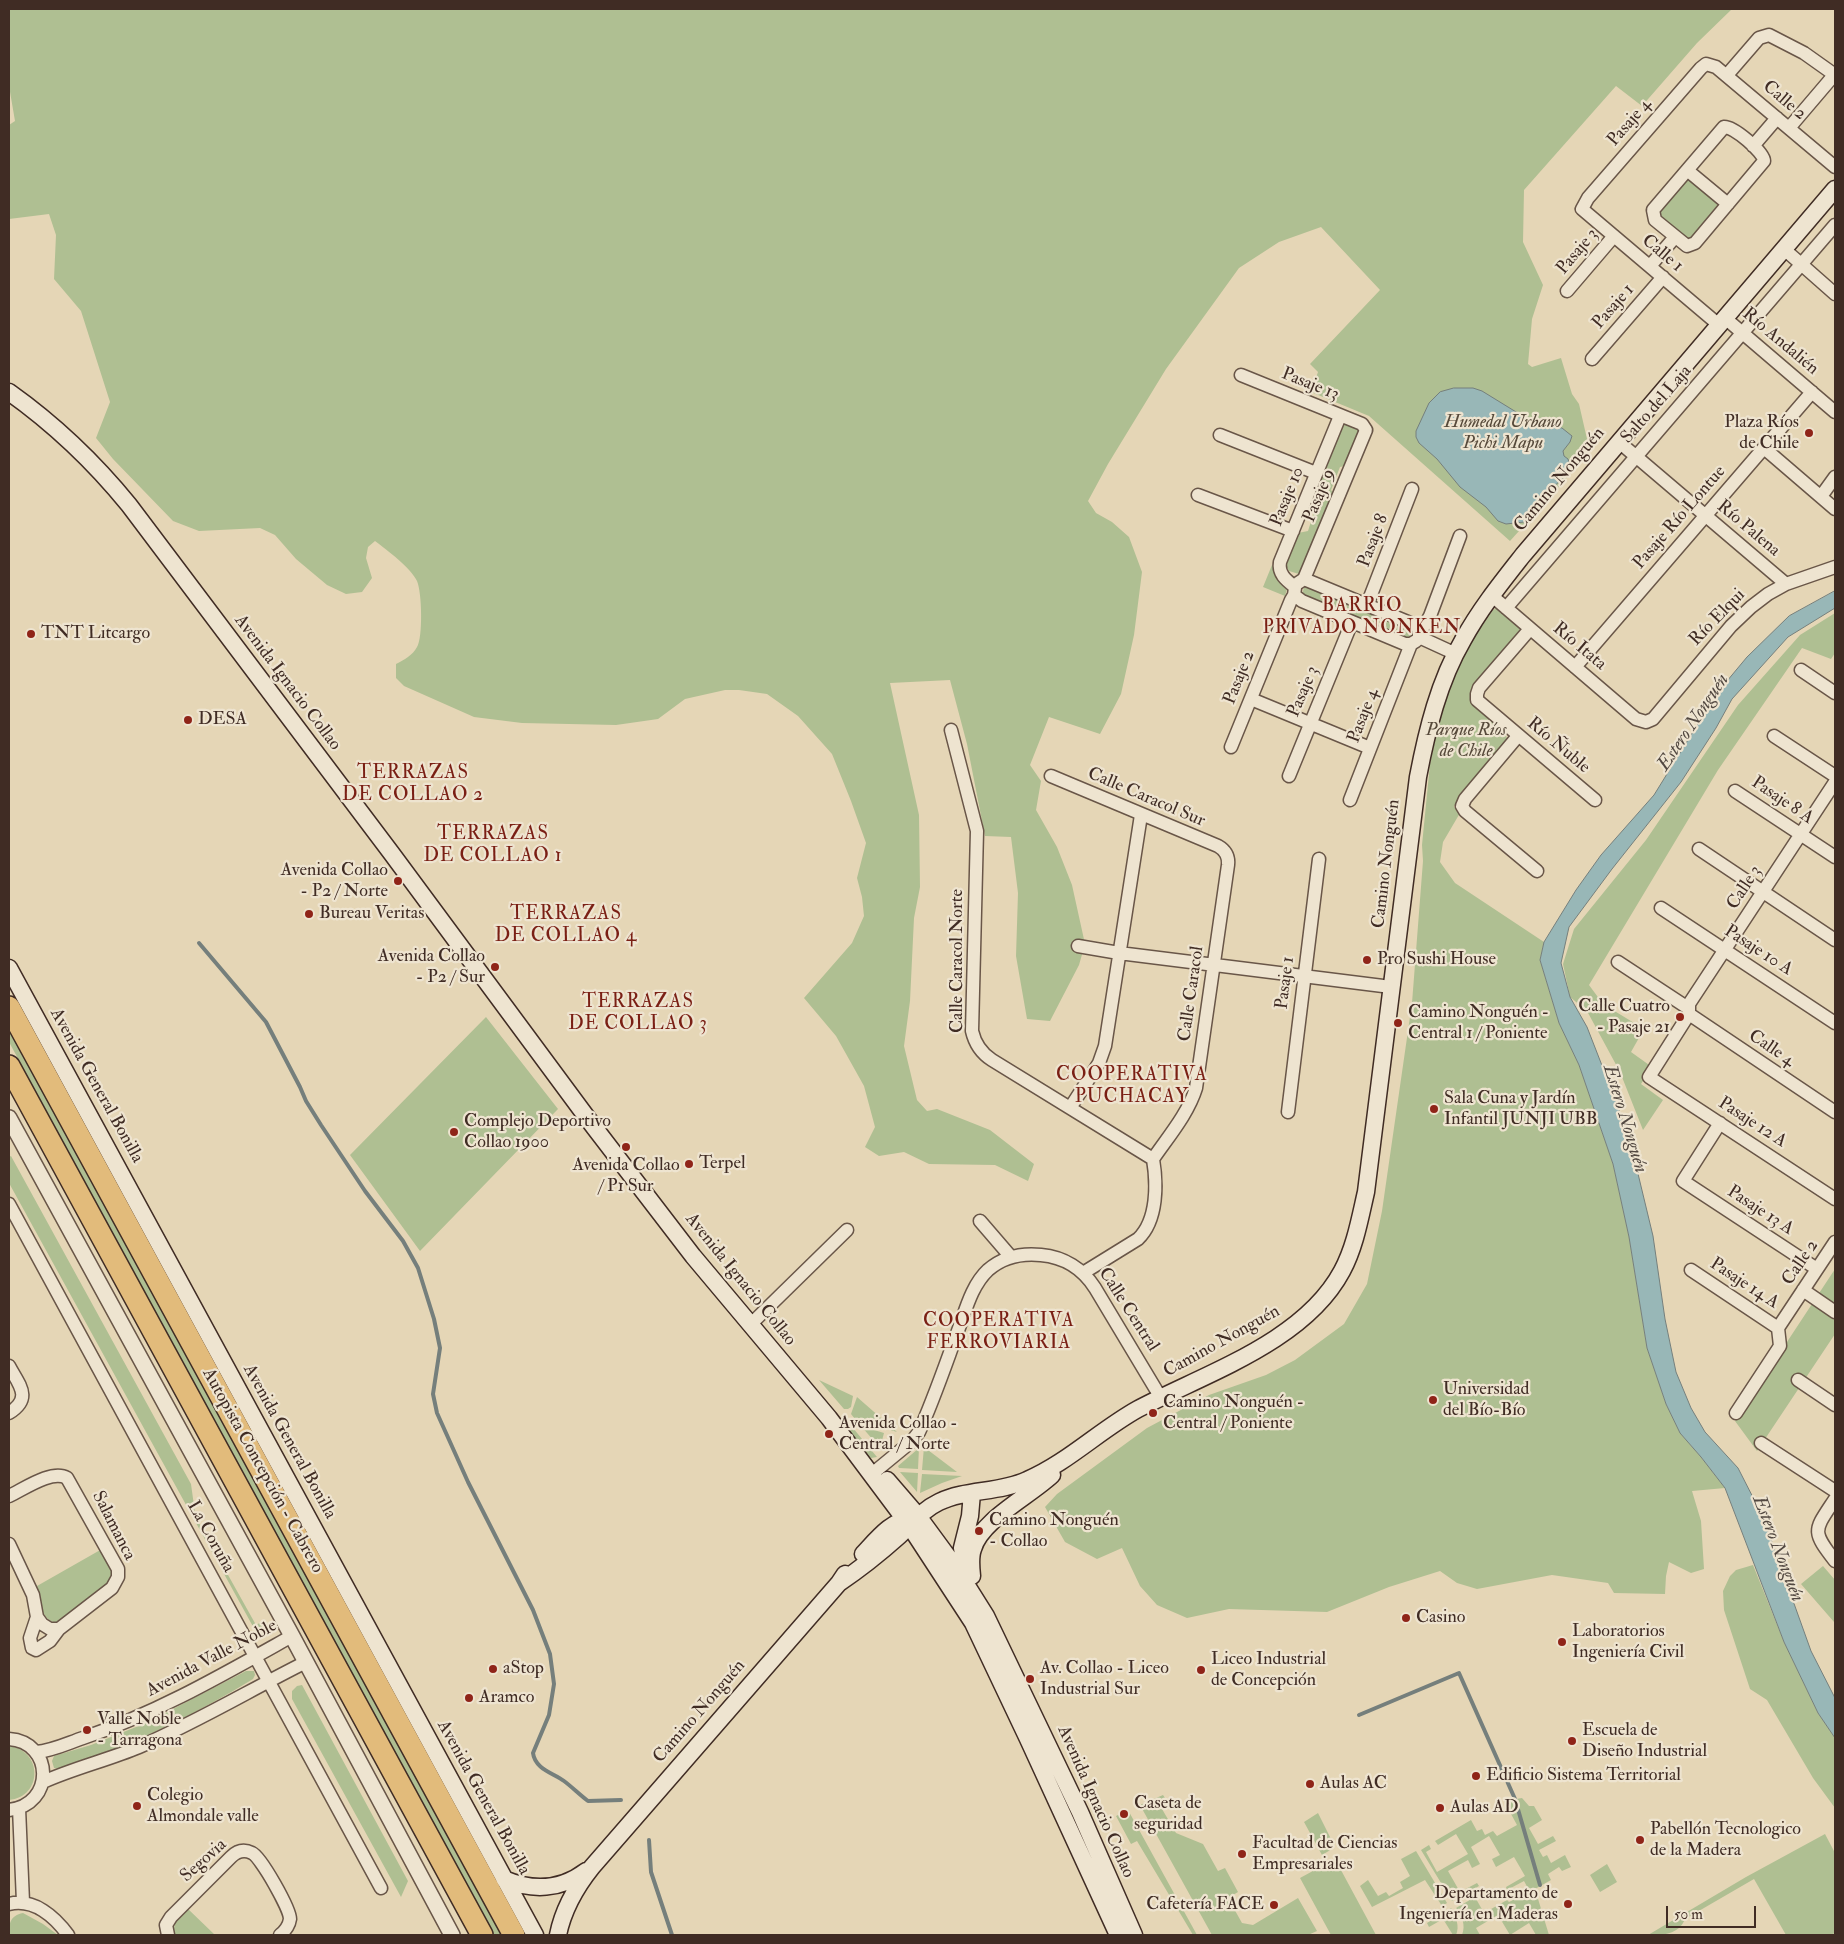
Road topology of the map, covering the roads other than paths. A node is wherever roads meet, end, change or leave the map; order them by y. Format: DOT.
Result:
graph roads {
  1 [pos="1709,64"];
  2 [pos="1835,75"];
  3 [pos="1727,76"];
  4 [pos="1777,118"];
  5 [pos="1789,128"];
  6 [pos="1753,146"];
  7 [pos="1835,167"];
  8 [pos="1687,170"];
  9 [pos="1835,189"];
  10 [pos="1728,204"];
  11 [pos="1582,209"];
  12 [pos="1835,225"];
  13 [pos="1614,236"];
  14 [pos="1675,237"];
  15 [pos="1784,250"];
  16 [pos="1801,265"];
  17 [pos="1650,266"];
  18 [pos="1662,277"];
  19 [pos="1568,291"];
  20 [pos="1835,294"];
  21 [pos="1722,322"];
  22 [pos="1742,333"];
  23 [pos="1592,359"];
  24 [pos="1241,376"];
  25 [pos="9,392"];
  26 [pos="1812,392"];
  27 [pos="1835,412"];
  28 [pos="1340,416"];
  29 [pos="1365,427"];
  30 [pos="1220,435"];
  31 [pos="1619,442"];
  32 [pos="1764,448"];
  33 [pos="1636,456"];
  34 [pos="1316,473"];
  35 [pos="1835,477"];
  36 [pos="1412,489"];
  37 [pos="1198,495"];
  38 [pos="1822,495"];
  39 [pos="1835,509"];
  40 [pos="1706,516"];
  41 [pos="1292,531"];
  42 [pos="1460,536"];
  43 [pos="1835,567"];
  44 [pos="1786,584"];
  45 [pos="1298,587"];
  46 [pos="1491,596"];
  47 [pos="1367,605"];
  48 [pos="1506,608"];
  49 [pos="1352,622"];
  50 [pos="1530,629"];
  51 [pos="1416,637"];
  52 [pos="1456,654"];
  53 [pos="1575,668"];
  54 [pos="1801,670"];
  55 [pos="1835,693"];
  56 [pos="1251,699"];
  57 [pos="1646,722"];
  58 [pos="1310,724"];
  59 [pos="951,730"];
  60 [pos="1518,736"];
  61 [pos="1774,736"];
  62 [pos="1231,747"];
  63 [pos="1370,748"];
  64 [pos="1051,776"];
  65 [pos="1288,776"];
  66 [pos="1835,776"];
  67 [pos="1835,782"];
  68 [pos="1735,791"];
  69 [pos="1350,800"];
  70 [pos="1595,800"];
  71 [pos="1142,816"];
  72 [pos="1801,834"];
  73 [pos="1699,849"];
  74 [pos="1226,854"];
  75 [pos="1835,857"];
  76 [pos="1319,858"];
  77 [pos="1537,871"];
  78 [pos="1763,892"];
  79 [pos="1661,908"];
  80 [pos="1835,940"];
  81 [pos="1078,946"];
  82 [pos="1725,950"];
  83 [pos="1119,953"];
  84 [pos="1618,962"];
  85 [pos="1213,965"];
  86 [pos="9,968"];
  87 [pos="1305,976"];
  88 [pos="1391,987"];
  89 [pos="9,1006"];
  90 [pos="1688,1011"];
  91 [pos="1835,1023"];
  92 [pos="9,1066"];
  93 [pos="1650,1077"];
  94 [pos="1070,1108"];
  95 [pos="1288,1112"];
  96 [pos="1835,1112"];
  97 [pos="9,1118"];
  98 [pos="1720,1123"];
  99 [pos="1153,1159"];
  100 [pos="1835,1200"];
  101 [pos="9,1204"];
  102 [pos="980,1221"];
  103 [pos="847,1230"];
  104 [pos="1835,1242"];
  105 [pos="1011,1257"];
  106 [pos="1817,1269"];
  107 [pos="1691,1270"];
  108 [pos="1083,1273"];
  109 [pos="1803,1290"];
  110 [pos="1835,1312"];
  111 [pos="751,1324"];
  112 [pos="1778,1328"];
  113 [pos="9,1366"];
  114 [pos="1798,1380"];
  115 [pos="1161,1398"];
  116 [pos="1835,1405"];
  117 [pos="9,1413"];
  118 [pos="1736,1413"];
  119 [pos="829,1418"];
  120 [pos="1761,1442"];
  121 [pos="1068,1456"];
  122 [pos="878,1469"];
  123 [pos="1835,1491"];
  124 [pos="972,1493"];
  125 [pos="9,1496"];
  126 [pos="1835,1499"];
  127 [pos="910,1520"];
  128 [pos="1817,1534"];
  129 [pos="9,1544"];
  130 [pos="1835,1545"];
  131 [pos="1835,1561"];
  132 [pos="972,1576"];
  133 [pos="986,1616"];
  134 [pos="37,1617"];
  135 [pos="59,1629"];
  136 [pos="292,1636"];
  137 [pos="255,1657"];
  138 [pos="306,1662"];
  139 [pos="268,1681"];
  140 [pos="9,1739"];
  141 [pos="36,1752"];
  142 [pos="43,1782"];
  143 [pos="14,1809"];
  144 [pos="592,1867"];
  145 [pos="504,1879"];
  146 [pos="381,1888"];
  147 [pos="23,1902"];
  148 [pos="9,1904"];
  149 [pos="1114,1934"];
  150 [pos="68,1935"];
  151 [pos="168,1935"];
  152 [pos="280,1935"];
  153 [pos="452,1935"];
  154 [pos="482,1935"];
  155 [pos="514,1935"];
  156 [pos="535,1935"];
  157 [pos="558,1935"];
  158 [pos="1134,1935"];
  1 -- 3 [label="street, Calle 2"];
  1 -- 11 [label="street, Pasaje 4"];
  2 -- 3 [label="street"];
  2 -- 5 [label="street"];
  3 -- 4 [label="street, Calle 2"];
  4 -- 5 [label="street, Calle 2"];
  4 -- 6 [label="street"];
  5 -- 7 [label="street, Calle 2"];
  6 -- 8 [label="street"];
  6 -- 10 [label="street"];
  8 -- 10 [label="street"];
  8 -- 14 [label="street"];
  9 -- 15 [label="main road, Camino Nonguén"];
  10 -- 14 [label="street"];
  11 -- 13 [label="street, Calle 1"];
  12 -- 16 [label="street, Salto del Laja"];
  13 -- 17 [label="street, Calle 1"];
  13 -- 19 [label="street, Pasaje 3"];
  14 -- 17 [label="street"];
  15 -- 16 [label="street"];
  15 -- 21 [label="main road, Camino Nonguén"];
  16 -- 20 [label="street"];
  16 -- 22 [label="street, Salto del Laja"];
  17 -- 18 [label="street, Calle 1"];
  18 -- 21 [label="street, Calle 1"];
  18 -- 23 [label="street, Pasaje 1"];
  21 -- 22 [label="street, Río Andalién"];
  21 -- 31 [label="main road, Camino Nonguén"];
  22 -- 26 [label="street, Río Andalién"];
  22 -- 33 [label="street, Salto del Laja"];
  24 -- 28 [label="street, Pasaje 13"];
  25 -- 111 [label="main road, Avenida Ignacio Collao"];
  26 -- 27 [label="street, Río Andalién"];
  26 -- 32 [label="street, Pasaje Río Lontue"];
  28 -- 29 [label="street, Pasaje 13"];
  28 -- 34 [label="street, Pasaje 10"];
  29 -- 45 [label="street, Pasaje 9"];
  30 -- 34 [label="street"];
  31 -- 33 [label="street, Río Palena"];
  31 -- 46 [label="main road, Camino Nonguén"];
  32 -- 38 [label="street"];
  32 -- 40 [label="street, Pasaje Río Lontue"];
  33 -- 40 [label="street, Río Palena"];
  33 -- 48 [label="street, Salto del Laja"];
  34 -- 41 [label="street, Pasaje 10"];
  35 -- 38 [label="street"];
  36 -- 47 [label="street, Pasaje 8"];
  37 -- 41 [label="street"];
  38 -- 39 [label="street"];
  40 -- 44 [label="street, Río Palena"];
  40 -- 53 [label="street, Pasaje Río Lontue"];
  41 -- 45 [label="street, Pasaje 10"];
  42 -- 51 [label="street, Pasaje 4"];
  43 -- 44 [label="street, Río Elqui"];
  44 -- 57 [label="street, Río Elqui"];
  45 -- 47 [label="street"];
  45 -- 49 [label="street"];
  45 -- 56 [label="street, Pasaje 2"];
  46 -- 48 [label="street, Río Itata"];
  46 -- 52 [label="main road, Camino Nonguén"];
  47 -- 51 [label="street"];
  48 -- 50 [label="street, Río Itata"];
  49 -- 51 [label="street"];
  49 -- 58 [label="street, Pasaje 3"];
  50 -- 53 [label="street, Río Itata"];
  50 -- 60 [label="street, Río Ñuble"];
  51 -- 52 [label="street"];
  51 -- 63 [label="street, Pasaje 4"];
  52 -- 88 [label="main road, Camino Nonguén"];
  53 -- 57 [label="street, Río Itata"];
  54 -- 55 [label="street"];
  56 -- 58 [label="street"];
  56 -- 62 [label="street, Pasaje 2"];
  58 -- 63 [label="street"];
  58 -- 65 [label="street, Pasaje 3"];
  59 -- 94 [label="street, Calle Caracol Norte"];
  60 -- 70 [label="street, Río Ñuble"];
  60 -- 77 [label="street"];
  61 -- 66 [label="street"];
  63 -- 69 [label="street, Pasaje 4"];
  64 -- 71 [label="street, Calle Caracol Sur"];
  67 -- 72 [label="street, Calle 3"];
  68 -- 72 [label="street, Pasaje 8 A"];
  71 -- 74 [label="street, Calle Caracol Sur"];
  71 -- 83 [label="street"];
  72 -- 75 [label="street, Pasaje 8 A"];
  72 -- 78 [label="street, Calle 3"];
  73 -- 78 [label="street"];
  74 -- 85 [label="street, Calle Caracol"];
  76 -- 87 [label="street, Pasaje 1"];
  78 -- 80 [label="street"];
  78 -- 82 [label="street, Calle 3"];
  79 -- 82 [label="street, Pasaje 10 A"];
  81 -- 83 [label="street"];
  82 -- 90 [label="street, Calle 3"];
  82 -- 91 [label="street, Pasaje 10 A"];
  83 -- 85 [label="street"];
  83 -- 94 [label="street"];
  84 -- 90 [label="street, Calle 4"];
  85 -- 87 [label="street"];
  85 -- 99 [label="street, Calle Caracol"];
  86 -- 145 [label="main road, Avenida General Bonilla"];
  87 -- 88 [label="street"];
  87 -- 95 [label="street, Pasaje 1"];
  88 -- 115 [label="main road, Camino Nonguén"];
  89 -- 155 [label="highway, Autopista Concepción - Cabrero"];
  90 -- 93 [label="street, Calle 3"];
  90 -- 96 [label="street, Calle 4"];
  92 -- 154 [label="highway, Autopista Concepción - Cabrero"];
  93 -- 98 [label="street, Pasaje 12 A"];
  94 -- 99 [label="street, Calle Caracol Norte"];
  97 -- 136 [label="street"];
  98 -- 100 [label="street, Pasaje 12 A"];
  98 -- 106 [label="street, Pasaje 13 A"];
  99 -- 108 [label="street"];
  101 -- 137 [label="street, La Coruña"];
  102 -- 105 [label="street"];
  103 -- 111 [label="street"];
  104 -- 106 [label="street, Calle 2"];
  105 -- 108 [label="street, Calle Central"];
  105 -- 122 [label="street, Calle Central"];
  106 -- 109 [label="street, Calle 2"];
  107 -- 112 [label="street, Pasaje 14 A"];
  108 -- 115 [label="street, Calle Central"];
  109 -- 110 [label="street"];
  109 -- 112 [label="street, Calle 2"];
  111 -- 119 [label="main road, Avenida Ignacio Collao"];
  112 -- 118 [label="street"];
  113 -- 117 [label="street"];
  114 -- 116 [label="street"];
  115 -- 121 [label="main road, Camino Nonguén"];
  119 -- 122 [label="main road, Avenida Ignacio Collao"];
  119 -- 127 [label="main road, Avenida Ignacio Collao"];
  120 -- 123 [label="street"];
  121 -- 124 [label="main road, Camino Nonguén"];
  121 -- 132 [label="main road"];
  122 -- 127 [label="main road, Avenida Ignacio Collao"];
  124 -- 127 [label="main road, Camino Nonguén"];
  124 -- 132 [label="main road"];
  125 -- 135 [label="street, Salamanca"];
  126 -- 128 [label="street"];
  127 -- 133 [label="main road, Avenida Ignacio Collao"];
  127 -- 144 [label="main road, Camino Nonguén"];
  127 -- 149 [label="main road, Avenida Ignacio Collao"];
  128 -- 130 [label="street"];
  128 -- 131 [label="street"];
  129 -- 134 [label="street, Salamanca"];
  132 -- 133 [label="main road"];
  133 -- 158 [label="main road, Avenida Ignacio Collao"];
  134 -- 135 [label="street"];
  134 -- 135 [label="street, Salamanca"];
  136 -- 137 [label="street, Avenida Valle Noble"];
  136 -- 138 [label="street"];
  137 -- 139 [label="street, La Coruña"];
  137 -- 141 [label="street, Avenida Valle Noble"];
  138 -- 139 [label="street"];
  138 -- 153 [label="street"];
  139 -- 142 [label="street"];
  139 -- 146 [label="street, La Coruña"];
  140 -- 141 [label="street"];
  141 -- 142 [label="street"];
  142 -- 143 [label="street"];
  143 -- 147 [label="street"];
  144 -- 145 [label="main road, Camino Nonguén"];
  144 -- 157 [label="main road, Camino Nonguén"];
  145 -- 156 [label="main road, Avenida General Bonilla"];
  147 -- 148 [label="street"];
  147 -- 150 [label="street"];
  151 -- 152 [label="street, Segovia"];
}
